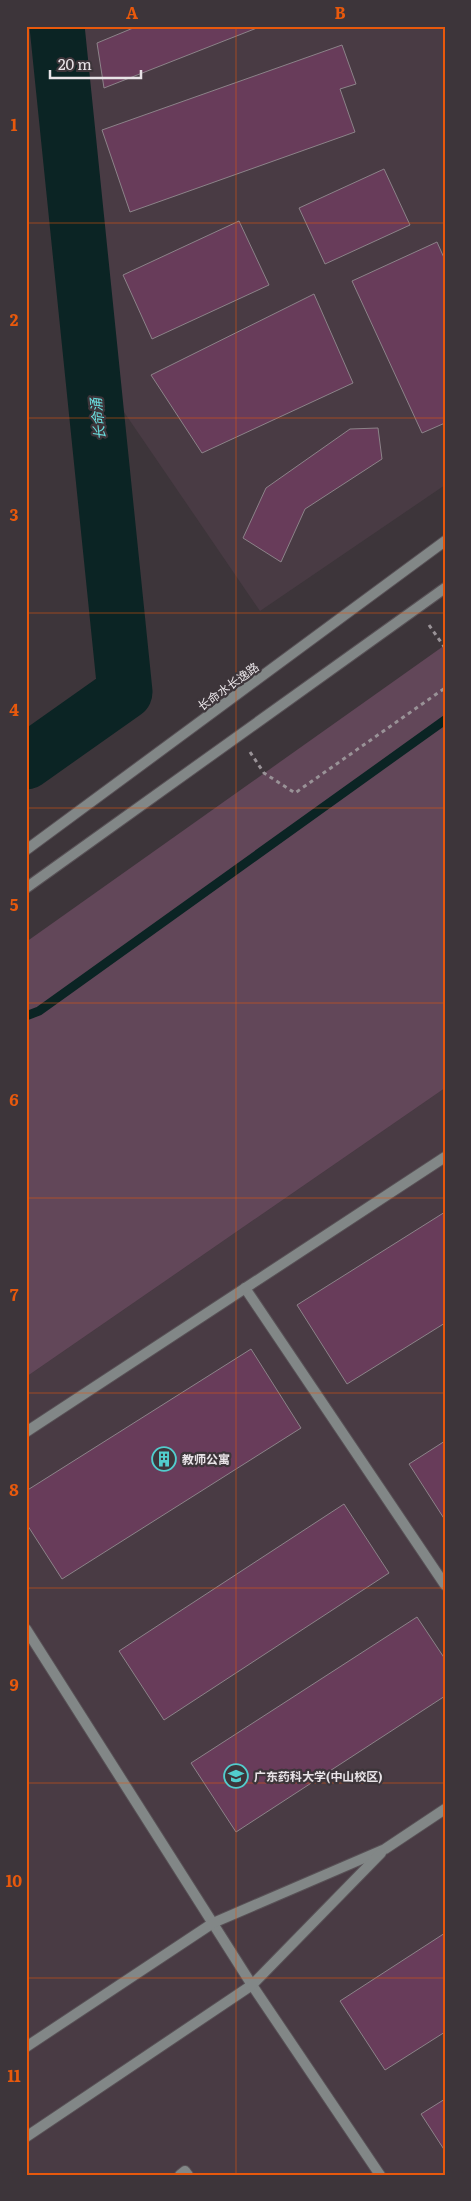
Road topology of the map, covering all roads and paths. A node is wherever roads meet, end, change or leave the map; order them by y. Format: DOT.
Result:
graph roads {
  1 [pos="445,541"];
  2 [pos="445,588"];
  3 [pos="418,607"];
  4 [pos="445,648"];
  5 [pos="445,688"];
  6 [pos="239,735"];
  7 [pos="26,850"];
  8 [pos="26,888"];
  9 [pos="445,1157"];
  10 [pos="245,1288"];
  11 [pos="26,1432"];
  12 [pos="445,1585"];
  13 [pos="26,1629"];
  14 [pos="445,1809"];
  15 [pos="385,1849"];
  16 [pos="212,1923"];
  17 [pos="252,1985"];
  18 [pos="26,2047"];
  19 [pos="26,2137"];
  20 [pos="180,2175"];
  21 [pos="188,2175"];
  22 [pos="380,2175"];
  1 -- 7 [label="street, 长命水长逸路"];
  2 -- 3 [label="street"];
  3 -- 4 [label="path"];
  3 -- 6 [label="street"];
  5 -- 6 [label="path"];
  6 -- 8 [label="street"];
  9 -- 10 [label="street"];
  10 -- 11 [label="street"];
  10 -- 12 [label="street"];
  13 -- 16 [label="street"];
  14 -- 15 [label="street"];
  15 -- 16 [label="street"];
  15 -- 17 [label="street"];
  16 -- 17 [label="street"];
  16 -- 18 [label="street"];
  17 -- 19 [label="street"];
  17 -- 22 [label="street"];
  20 -- 21 [label="street"];
}
